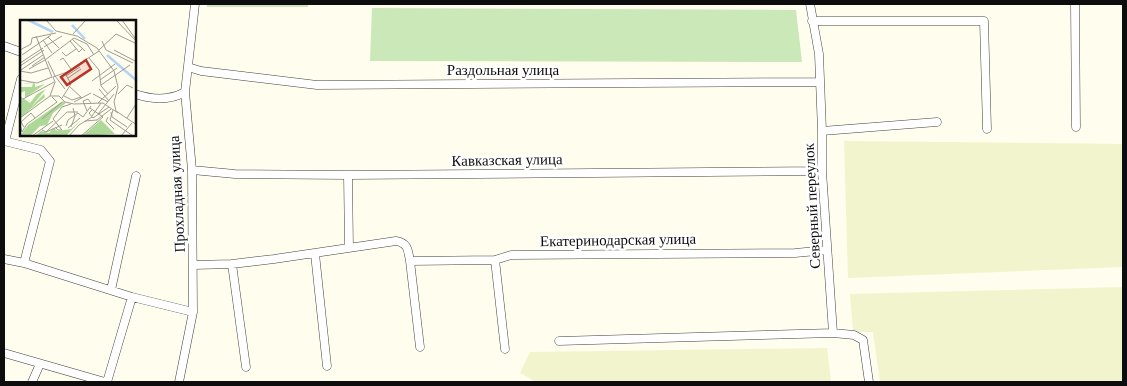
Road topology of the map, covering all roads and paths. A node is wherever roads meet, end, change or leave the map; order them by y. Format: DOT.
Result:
graph roads {
  1 [pos="195,4"];
  2 [pos="810,4"];
  3 [pos="1075,4"];
  4 [pos="812,21"];
  5 [pos="4,46"];
  6 [pos="20,52"];
  7 [pos="188,67"];
  8 [pos="820,82"];
  9 [pos="20,83"];
  10 [pos="185,92"];
  11 [pos="136,94"];
  12 [pos="937,122"];
  13 [pos="1076,127"];
  14 [pos="987,129"];
  15 [pos="822,131"];
  16 [pos="4,141"];
  17 [pos="192,170"];
  18 [pos="822,171"];
  19 [pos="136,176"];
  20 [pos="348,176"];
  21 [pos="349,248"];
  22 [pos="827,250"];
  23 [pos="315,254"];
  24 [pos="4,259"];
  25 [pos="495,260"];
  26 [pos="410,261"];
  27 [pos="24,263"];
  28 [pos="232,264"];
  29 [pos="194,265"];
  30 [pos="112,290"];
  31 [pos="132,297"];
  32 [pos="193,312"];
  33 [pos="833,333"];
  34 [pos="559,341"];
  35 [pos="420,347"];
  36 [pos="505,349"];
  37 [pos="4,353"];
  38 [pos="40,364"];
  39 [pos="246,366"];
  40 [pos="327,366"];
  41 [pos="32,382"];
  42 [pos="106,382"];
  43 [pos="179,382"];
  44 [pos="869,382"];
  1 -- 7 [label="street, Прохладная улица"];
  2 -- 4 [label="street, Северный переулок"];
  3 -- 13 [label="street"];
  4 -- 8 [label="street, Северный переулок"];
  4 -- 14 [label="street"];
  5 -- 6 [label="street"];
  7 -- 8 [label="street, Раздольная улица"];
  7 -- 10 [label="street, Прохладная улица"];
  8 -- 15 [label="street, Северный переулок"];
  9 -- 16 [label="street"];
  10 -- 11 [label="street"];
  10 -- 17 [label="street, Прохладная улица"];
  12 -- 15 [label="street"];
  15 -- 18 [label="street, Северный переулок"];
  16 -- 27 [label="street"];
  17 -- 20 [label="street, Кавказская улица"];
  17 -- 29 [label="street, Прохладная улица"];
  18 -- 20 [label="street, Кавказская улица"];
  18 -- 22 [label="street, Северный переулок"];
  19 -- 30 [label="street"];
  20 -- 21 [label="street"];
  21 -- 23 [label="street"];
  21 -- 26 [label="street"];
  22 -- 25 [label="street, Екатеринодарская улица"];
  22 -- 33 [label="street, Северный переулок"];
  23 -- 28 [label="street"];
  23 -- 40 [label="street"];
  24 -- 27 [label="street"];
  25 -- 26 [label="street, Екатеринодарская улица"];
  25 -- 36 [label="street"];
  26 -- 35 [label="street"];
  27 -- 30 [label="street"];
  28 -- 29 [label="street"];
  28 -- 39 [label="street"];
  29 -- 32 [label="street, Прохладная улица"];
  30 -- 31 [label="street"];
  31 -- 32 [label="street"];
  31 -- 42 [label="street"];
  32 -- 43 [label="street, Прохладная улица"];
  33 -- 34 [label="street"];
  33 -- 44 [label="street"];
  37 -- 38 [label="street"];
  38 -- 41 [label="street"];
  38 -- 42 [label="street"];
}
